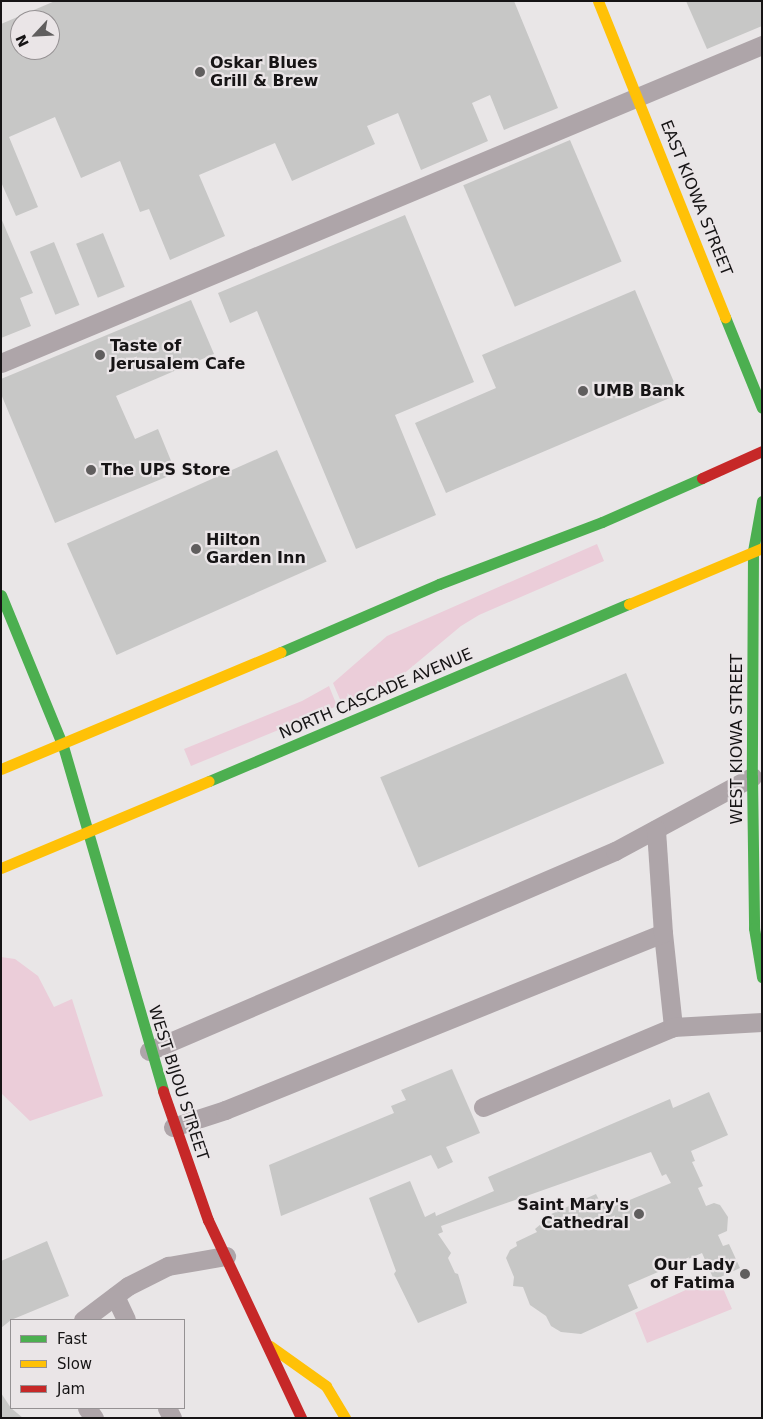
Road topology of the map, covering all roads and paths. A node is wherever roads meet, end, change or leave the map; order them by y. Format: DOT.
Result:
graph roads {
  1 [pos="598,1"];
  2 [pos="762,45"];
  3 [pos="637,97"];
  4 [pos="1,363"];
  5 [pos="762,408"];
  6 [pos="762,451"];
  7 [pos="762,501"];
  8 [pos="758,549"];
  9 [pos="1,595"];
  10 [pos="62,746"];
  11 [pos="1,769"];
  12 [pos="752,777"];
  13 [pos="656,829"];
  14 [pos="88,833"];
  15 [pos="1,868"];
  16 [pos="663,933"];
  17 [pos="762,977"];
  18 [pos="762,1022"];
  19 [pos="673,1027"];
  20 [pos="149,1051"];
  21 [pos="483,1107"];
  22 [pos="173,1127"];
  23 [pos="226,1256"];
  24 [pos="115,1296"];
  25 [pos="84,1319"];
  26 [pos="126,1319"];
  27 [pos="268,1345"];
  28 [pos="300,1418"];
  29 [pos="345,1418"];
  1 -- 3 [label="main road, EAST KIOWA STREET"];
  2 -- 3 [label="lane"];
  3 -- 4 [label="lane"];
  3 -- 5 [label="main road, EAST KIOWA STREET"];
  6 -- 10 [label="main road"];
  7 -- 8 [label="main road, WEST KIOWA STREET"];
  8 -- 12 [label="main road, WEST KIOWA STREET"];
  8 -- 14 [label="main road, NORTH CASCADE AVENUE"];
  9 -- 10 [label="main road, WEST BIJOU STREET"];
  10 -- 11 [label="main road"];
  10 -- 14 [label="main road, WEST BIJOU STREET"];
  12 -- 13 [label="lane"];
  12 -- 17 [label="main road, WEST KIOWA STREET"];
  13 -- 16 [label="lane"];
  13 -- 20 [label="lane"];
  14 -- 15 [label="main road, NORTH CASCADE AVENUE"];
  14 -- 20 [label="main road, WEST BIJOU STREET"];
  16 -- 19 [label="lane"];
  16 -- 22 [label="lane"];
  18 -- 19 [label="lane"];
  19 -- 21 [label="lane"];
  20 -- 22 [label="main road, WEST BIJOU STREET"];
  22 -- 23 [label="main road, WEST BIJOU STREET"];
  23 -- 24 [label="lane"];
  23 -- 27 [label="main road, WEST BIJOU STREET"];
  24 -- 25 [label="lane"];
  24 -- 26 [label="lane"];
  27 -- 28 [label="main road, WEST BIJOU STREET"];
  27 -- 29 [label="main road"];
}
